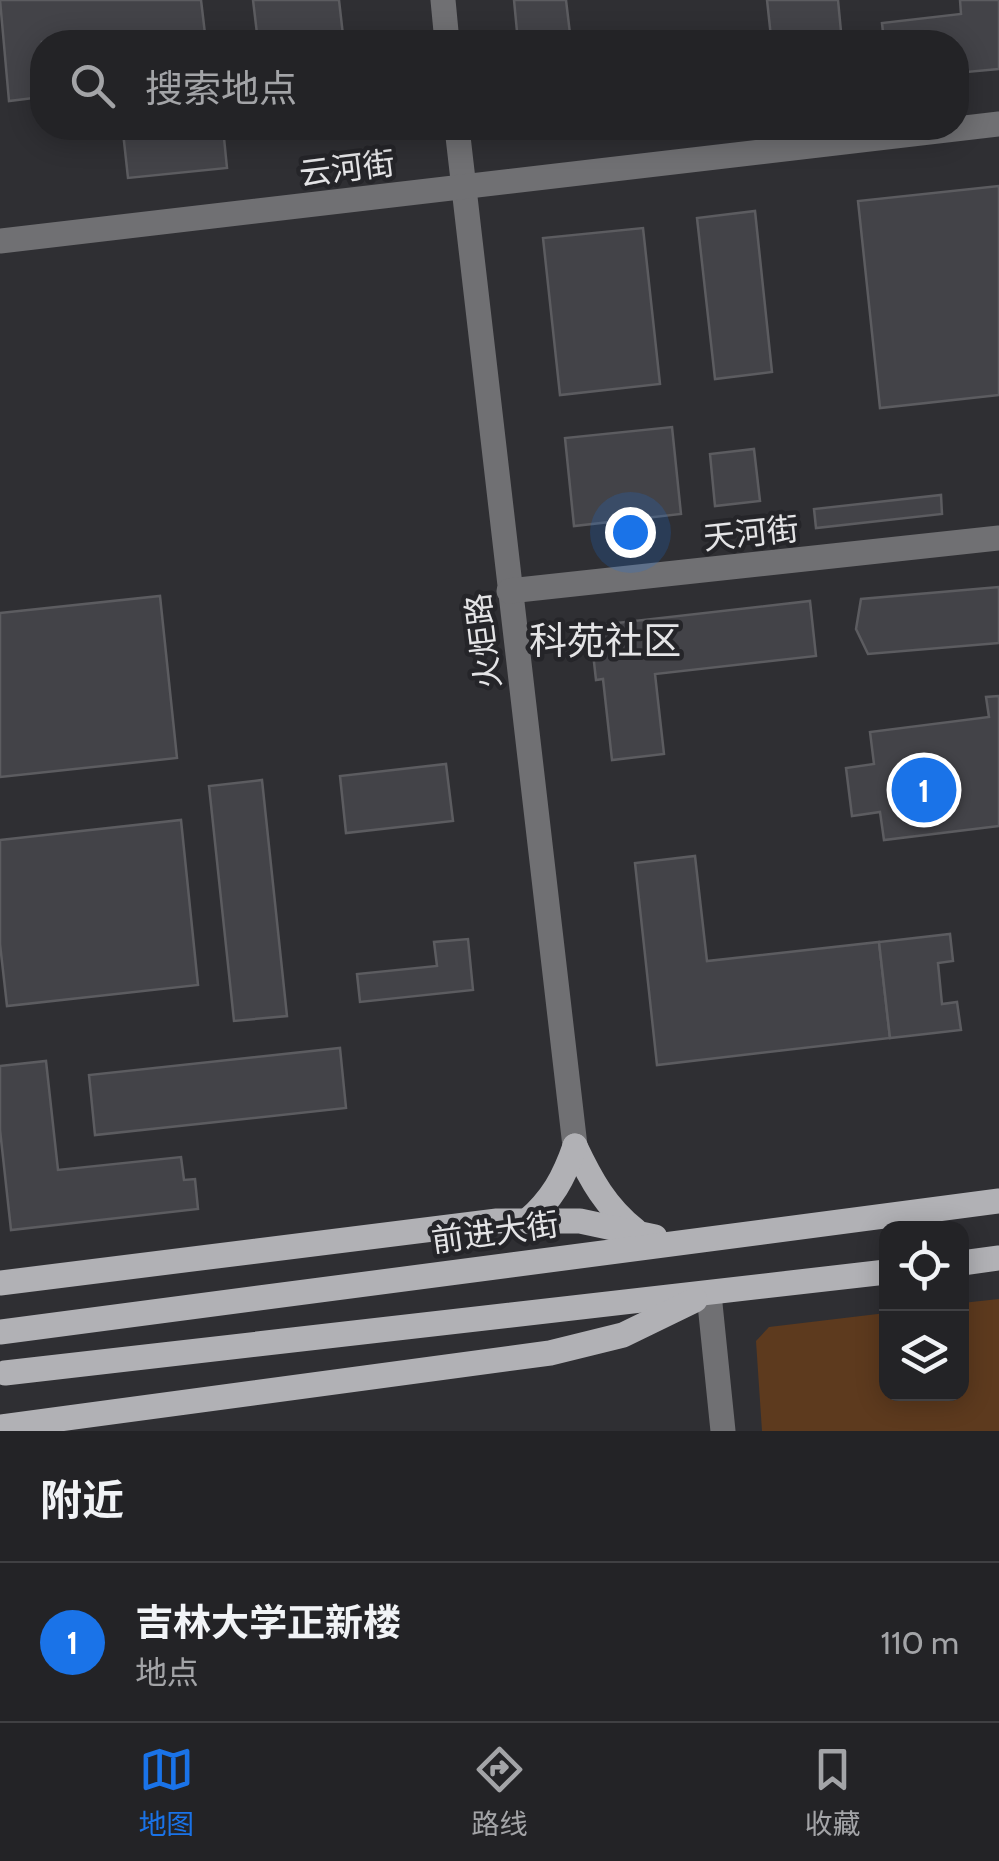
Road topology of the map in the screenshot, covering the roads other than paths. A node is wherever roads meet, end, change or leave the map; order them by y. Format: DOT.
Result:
graph roads {
  1 [pos="442,0"];
  2 [pos="446,30"];
  3 [pos="999,124"];
  4 [pos="969,128"];
  5 [pos="459,140"];
  6 [pos="863,140"];
  7 [pos="464,187"];
  8 [pos="0,241"];
  9 [pos="999,538"];
  10 [pos="510,591"];
  11 [pos="575,1146"];
  12 [pos="999,1201"];
  13 [pos="527,1221"];
  14 [pos="640,1234"];
  15 [pos="679,1242"];
  16 [pos="999,1258"];
  17 [pos="969,1262"];
  18 [pos="879,1273"];
  19 [pos="0,1281"];
  20 [pos="710,1294"];
  21 [pos="0,1332"];
  22 [pos="6,1373"];
  23 [pos="68,1418"];
  24 [pos="0,1426"];
  25 [pos="6,1431"];
  26 [pos="724,1431"];
  1 -- 2 [label="street"];
  3 -- 4 [label="street, 云河街"];
  5 -- 7 [label="street, 火炬路"];
  6 -- 7 [label="street, 云河街"];
  7 -- 8 [label="street, 云河街"];
  7 -- 10 [label="street, 火炬路"];
  9 -- 10 [label="street, 天河街"];
  10 -- 11 [label="street, 火炬路"];
  11 -- 13 [label="main road"];
  11 -- 14 [label="main road"];
  12 -- 15 [label="main road, 前进大街"];
  13 -- 14 [label="main road"];
  13 -- 19 [label="main road"];
  14 -- 15 [label="main road"];
  15 -- 21 [label="main road, 前进大街"];
  16 -- 17 [label="main road"];
  18 -- 20 [label="main road"];
  20 -- 22 [label="main road"];
  20 -- 23 [label="main road"];
  20 -- 26 [label="street"];
  23 -- 24 [label="main road"];
  23 -- 25 [label="main road"];
}
